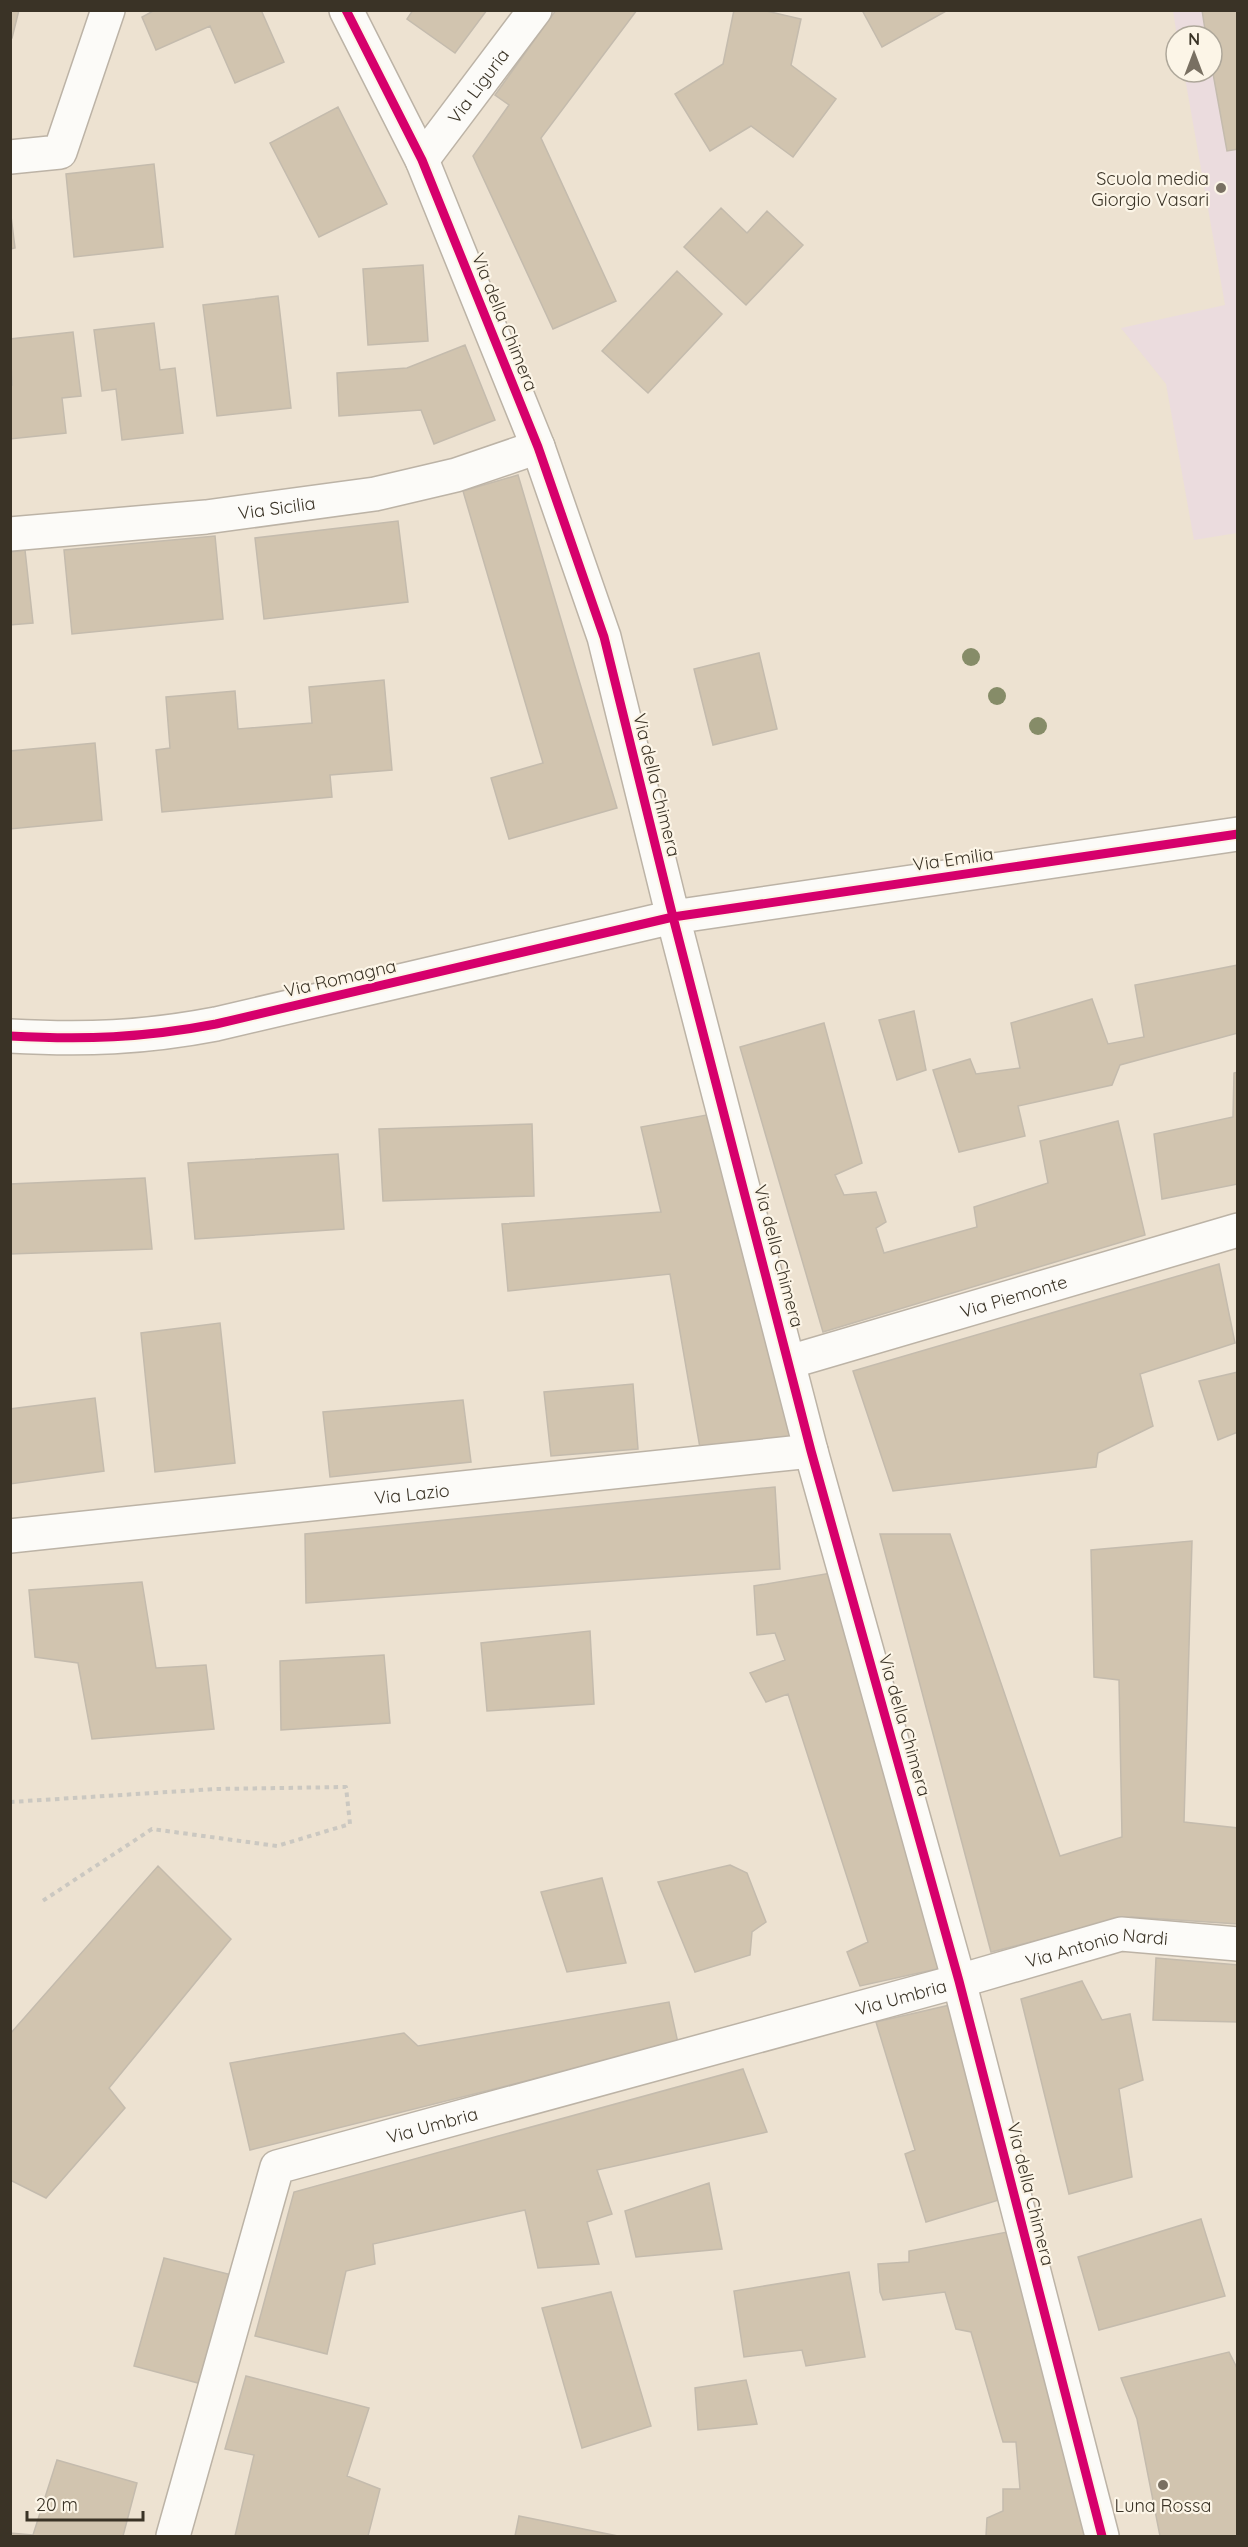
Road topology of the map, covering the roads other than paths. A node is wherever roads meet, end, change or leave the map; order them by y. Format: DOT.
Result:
graph roads {
  1 [pos="108,10"];
  2 [pos="346,10"];
  3 [pos="535,10"];
  4 [pos="10,157"];
  5 [pos="422,160"];
  6 [pos="538,447"];
  7 [pos="10,534"];
  8 [pos="1238,834"];
  9 [pos="673,917"];
  10 [pos="10,1036"];
  11 [pos="1238,1230"];
  12 [pos="789,1362"];
  13 [pos="812,1451"];
  14 [pos="10,1536"];
  15 [pos="1238,1944"];
  16 [pos="959,1981"];
  17 [pos="173,2536"];
  18 [pos="1102,2536"];
  1 -- 4 [label="street"];
  2 -- 5 [label="street, Via della Chimera"];
  3 -- 5 [label="street, Via Liguria"];
  5 -- 6 [label="street, Via della Chimera"];
  6 -- 7 [label="street, Via Sicilia"];
  6 -- 9 [label="street, Via della Chimera"];
  8 -- 9 [label="street, Via Emilia"];
  9 -- 10 [label="street, Via Romagna"];
  9 -- 12 [label="street, Via della Chimera"];
  11 -- 12 [label="street, Via Piemonte"];
  12 -- 13 [label="street, Via della Chimera"];
  13 -- 14 [label="street, Via Lazio"];
  13 -- 16 [label="street, Via della Chimera"];
  15 -- 16 [label="street, Via Antonio Nardi"];
  16 -- 17 [label="street, Via Umbria"];
  16 -- 18 [label="street, Via della Chimera"];
}
